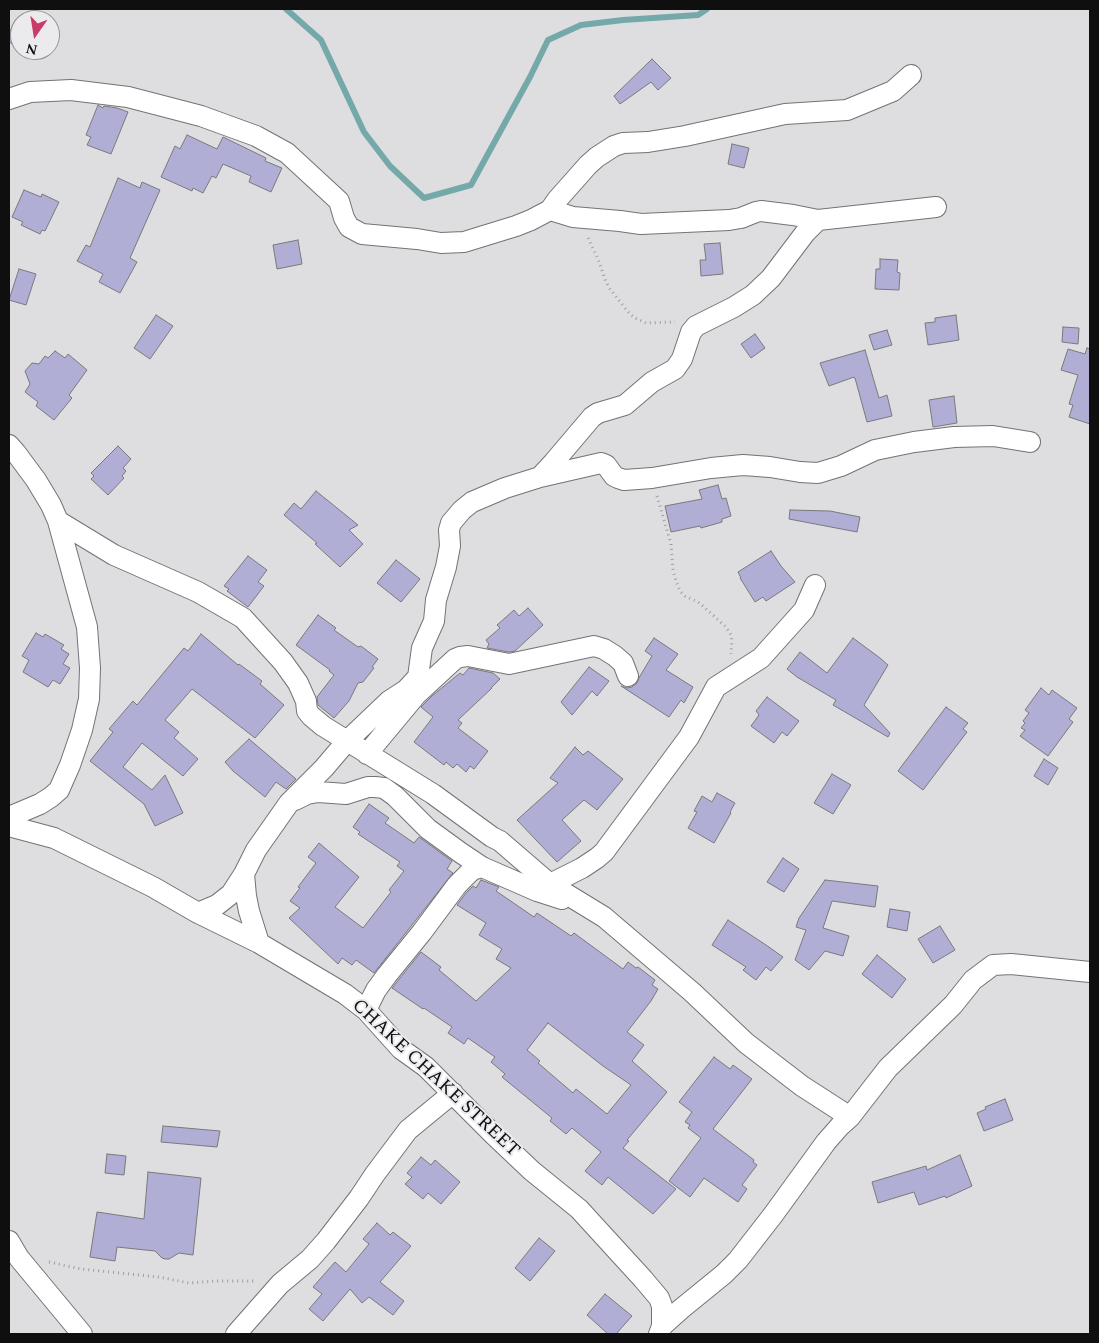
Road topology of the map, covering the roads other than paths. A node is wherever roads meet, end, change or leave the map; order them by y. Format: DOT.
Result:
graph roads {
  1 [pos="912,75"];
  2 [pos="9,99"];
  3 [pos="936,207"];
  4 [pos="550,210"];
  5 [pos="818,220"];
  6 [pos="1030,442"];
  7 [pos="9,445"];
  8 [pos="540,477"];
  9 [pos="58,522"];
  10 [pos="815,585"];
  11 [pos="628,676"];
  12 [pos="417,685"];
  13 [pos="347,741"];
  14 [pos="367,754"];
  15 [pos="289,803"];
  16 [pos="9,816"];
  17 [pos="9,826"];
  18 [pos="482,867"];
  19 [pos="244,874"];
  20 [pos="550,884"];
  21 [pos="590,908"];
  22 [pos="198,913"];
  23 [pos="259,943"];
  24 [pos="1090,972"];
  25 [pos="366,1010"];
  26 [pos="453,1093"];
  27 [pos="850,1117"];
  28 [pos="14,1250"];
  29 [pos="661,1330"];
  30 [pos="82,1334"];
  31 [pos="236,1334"];
  1 -- 4 [label="street"];
  2 -- 4 [label="street"];
  3 -- 5 [label="street"];
  4 -- 5 [label="street"];
  5 -- 8 [label="street"];
  6 -- 8 [label="street"];
  7 -- 9 [label="street"];
  8 -- 12 [label="street"];
  9 -- 13 [label="street"];
  9 -- 16 [label="street"];
  10 -- 20 [label="street"];
  11 -- 12 [label="street"];
  12 -- 13 [label="street"];
  12 -- 14 [label="street"];
  13 -- 14 [label="street"];
  13 -- 15 [label="street"];
  14 -- 20 [label="street"];
  15 -- 18 [label="street"];
  15 -- 19 [label="street"];
  17 -- 22 [label="street, CHAKE CHAKE STREET"];
  18 -- 21 [label="street"];
  18 -- 25 [label="street"];
  19 -- 22 [label="street"];
  19 -- 23 [label="street"];
  20 -- 21 [label="street"];
  21 -- 27 [label="street"];
  22 -- 23 [label="street, CHAKE CHAKE STREET"];
  23 -- 25 [label="street, CHAKE CHAKE STREET"];
  24 -- 27 [label="street"];
  25 -- 26 [label="street, CHAKE CHAKE STREET"];
  26 -- 29 [label="street, CHAKE CHAKE STREET"];
  26 -- 31 [label="street"];
  27 -- 29 [label="street"];
  28 -- 30 [label="street"];
}
